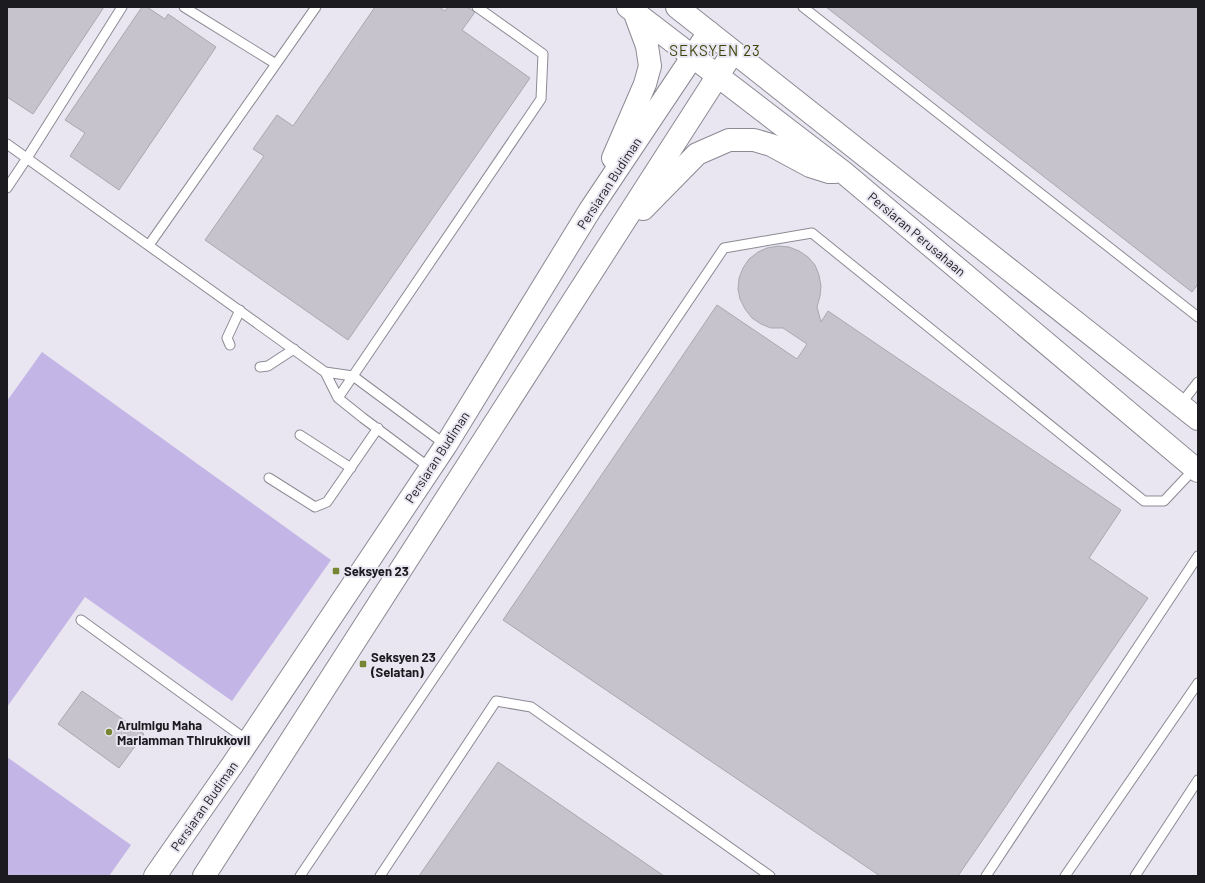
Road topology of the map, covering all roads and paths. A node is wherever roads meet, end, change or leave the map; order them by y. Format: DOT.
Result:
graph roads {
  1 [pos="122,7"];
  2 [pos="184,7"];
  3 [pos="316,7"];
  4 [pos="477,7"];
  5 [pos="677,7"];
  6 [pos="803,7"];
  7 [pos="631,9"];
  8 [pos="709,32"];
  9 [pos="733,52"];
  10 [pos="692,56"];
  11 [pos="276,64"];
  12 [pos="718,76"];
  13 [pos="7,144"];
  14 [pos="27,158"];
  15 [pos="843,172"];
  16 [pos="7,188"];
  17 [pos="590,210"];
  18 [pos="613,238"];
  19 [pos="149,245"];
  20 [pos="240,310"];
  21 [pos="1198,317"];
  22 [pos="230,345"];
  23 [pos="294,349"];
  24 [pos="260,367"];
  25 [pos="326,372"];
  26 [pos="353,376"];
  27 [pos="1198,382"];
  28 [pos="338,398"];
  29 [pos="1180,405"];
  30 [pos="1198,419"];
  31 [pos="378,428"];
  32 [pos="300,435"];
  33 [pos="446,445"];
  34 [pos="350,468"];
  35 [pos="430,468"];
  36 [pos="1196,470"];
  37 [pos="269,478"];
  38 [pos="1198,556"];
  39 [pos="81,620"];
  40 [pos="1198,683"];
  41 [pos="248,741"];
  42 [pos="1198,780"];
  43 [pos="155,876"];
  44 [pos="204,876"];
  45 [pos="300,876"];
  46 [pos="380,876"];
  47 [pos="770,876"];
  48 [pos="986,876"];
  49 [pos="1065,876"];
  50 [pos="1135,876"];
  1 -- 14 [label="lane"];
  2 -- 11 [label="lane"];
  3 -- 11 [label="lane"];
  4 -- 26 [label="lane"];
  5 -- 8 [label="main road, Persiaran Perusahaan"];
  6 -- 21 [label="lane"];
  7 -- 10 [label="main road, Persiaran Perusahaan"];
  7 -- 17 [label="main road"];
  8 -- 9 [label="main road, Persiaran Perusahaan"];
  8 -- 10 [label="main road, Persiaran Budiman"];
  9 -- 12 [label="main road"];
  9 -- 29 [label="main road, Persiaran Perusahaan"];
  10 -- 12 [label="main road, Persiaran Perusahaan"];
  10 -- 17 [label="main road, Persiaran Budiman"];
  11 -- 19 [label="lane"];
  12 -- 15 [label="main road, Persiaran Perusahaan"];
  12 -- 18 [label="main road"];
  13 -- 14 [label="lane"];
  14 -- 16 [label="lane"];
  14 -- 19 [label="lane"];
  15 -- 18 [label="main road"];
  15 -- 36 [label="main road, Persiaran Perusahaan"];
  17 -- 33 [label="main road, Persiaran Budiman"];
  18 -- 44 [label="main road"];
  19 -- 20 [label="lane"];
  20 -- 22 [label="lane"];
  20 -- 23 [label="lane"];
  23 -- 24 [label="lane"];
  23 -- 25 [label="lane"];
  25 -- 26 [label="lane"];
  25 -- 28 [label="lane"];
  26 -- 28 [label="lane"];
  26 -- 33 [label="lane"];
  27 -- 29 [label="lane"];
  28 -- 31 [label="lane"];
  29 -- 30 [label="main road, Persiaran Perusahaan"];
  31 -- 34 [label="lane"];
  31 -- 35 [label="lane"];
  32 -- 34 [label="lane"];
  33 -- 35 [label="main road, Persiaran Budiman"];
  34 -- 37 [label="lane"];
  35 -- 41 [label="main road, Persiaran Budiman"];
  36 -- 45 [label="lane"];
  38 -- 48 [label="lane"];
  39 -- 41 [label="lane"];
  40 -- 49 [label="lane"];
  41 -- 43 [label="main road, Persiaran Budiman"];
  42 -- 50 [label="lane"];
  46 -- 47 [label="lane"];
}
